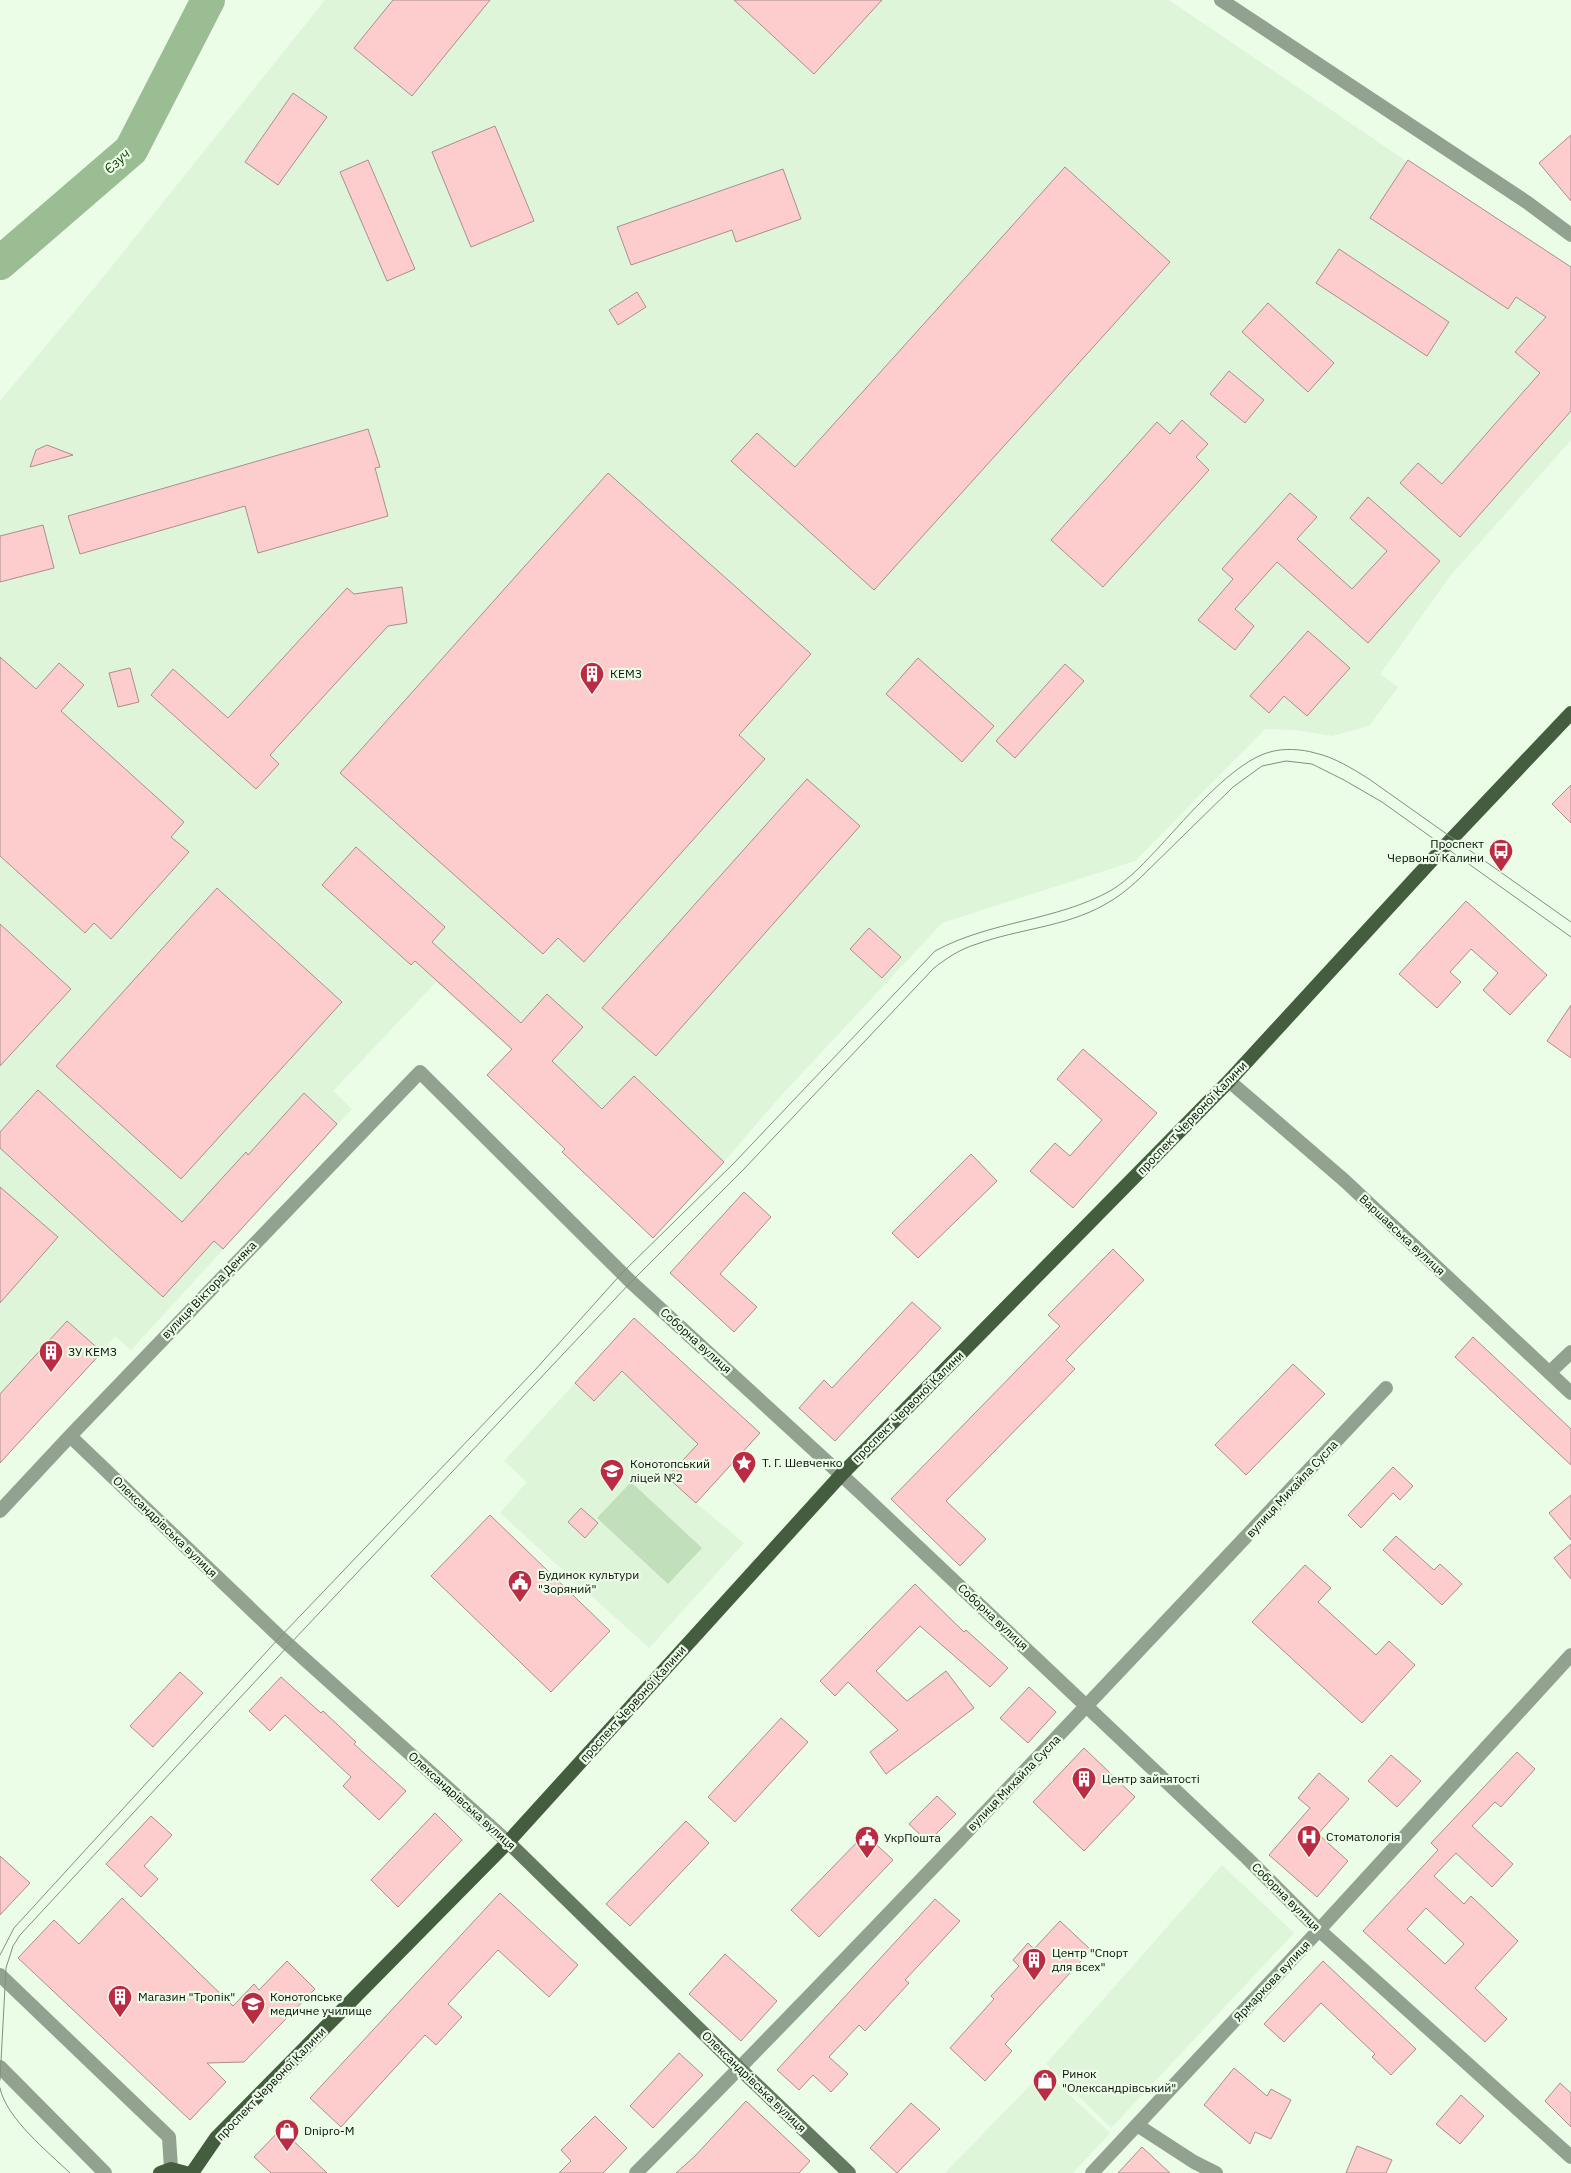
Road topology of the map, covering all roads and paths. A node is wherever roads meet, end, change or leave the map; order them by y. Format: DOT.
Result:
graph roads {
  1 [pos="1221,0"];
  2 [pos="1571,235"];
  3 [pos="1571,713"];
  4 [pos="420,1072"];
  5 [pos="1229,1081"];
  6 [pos="1571,1352"];
  7 [pos="1550,1372"];
  8 [pos="1386,1388"];
  9 [pos="1571,1393"];
  10 [pos="70,1436"];
  11 [pos="842,1474"];
  12 [pos="0,1511"];
  13 [pos="1571,1655"];
  14 [pos="1088,1707"];
  15 [pos="508,1842"];
  16 [pos="1319,1930"];
  17 [pos="0,1975"];
  18 [pos="0,2067"];
  19 [pos="740,2069"];
  20 [pos="1137,2125"];
  21 [pos="1571,2157"];
  22 [pos="165,2171"];
  23 [pos="105,2173"];
  24 [pos="186,2173"];
  25 [pos="192,2173"];
  26 [pos="636,2173"];
  27 [pos="849,2173"];
  28 [pos="1092,2173"];
  29 [pos="1216,2173"];
  1 -- 2 [label="street"];
  3 -- 5 [label="main road, проспект Червоної Калини"];
  4 -- 10 [label="street, вулиця Віктора Деняка"];
  4 -- 11 [label="street, Соборна вулиця"];
  5 -- 7 [label="street, Варшавська вулиця"];
  5 -- 11 [label="main road, проспект Червоної Калини"];
  6 -- 7 [label="street"];
  7 -- 9 [label="street, Варшавська вулиця"];
  8 -- 14 [label="street, вулиця Михайла Сусла"];
  10 -- 12 [label="street, вулиця Віктора Деняка"];
  10 -- 15 [label="street, Олександрівська вулиця"];
  11 -- 14 [label="street, Соборна вулиця"];
  11 -- 15 [label="main road, проспект Червоної Калини"];
  13 -- 16 [label="street, Ярмаркова вулиця"];
  14 -- 16 [label="street, Соборна вулиця"];
  14 -- 19 [label="street, вулиця Михайла Сусла"];
  15 -- 19 [label="main road, Олександрівська вулиця"];
  15 -- 25 [label="main road, проспект Червоної Калини"];
  16 -- 20 [label="street, Ярмаркова вулиця"];
  16 -- 21 [label="street, Соборна вулиця"];
  17 -- 22 [label="street"];
  18 -- 23 [label="street"];
  19 -- 26 [label="street, вулиця Михайла Сусла"];
  19 -- 27 [label="main road, Олександрівська вулиця"];
  20 -- 28 [label="street, Ярмаркова вулиця"];
  20 -- 29 [label="street"];
  22 -- 24 [label="main road"];
}
